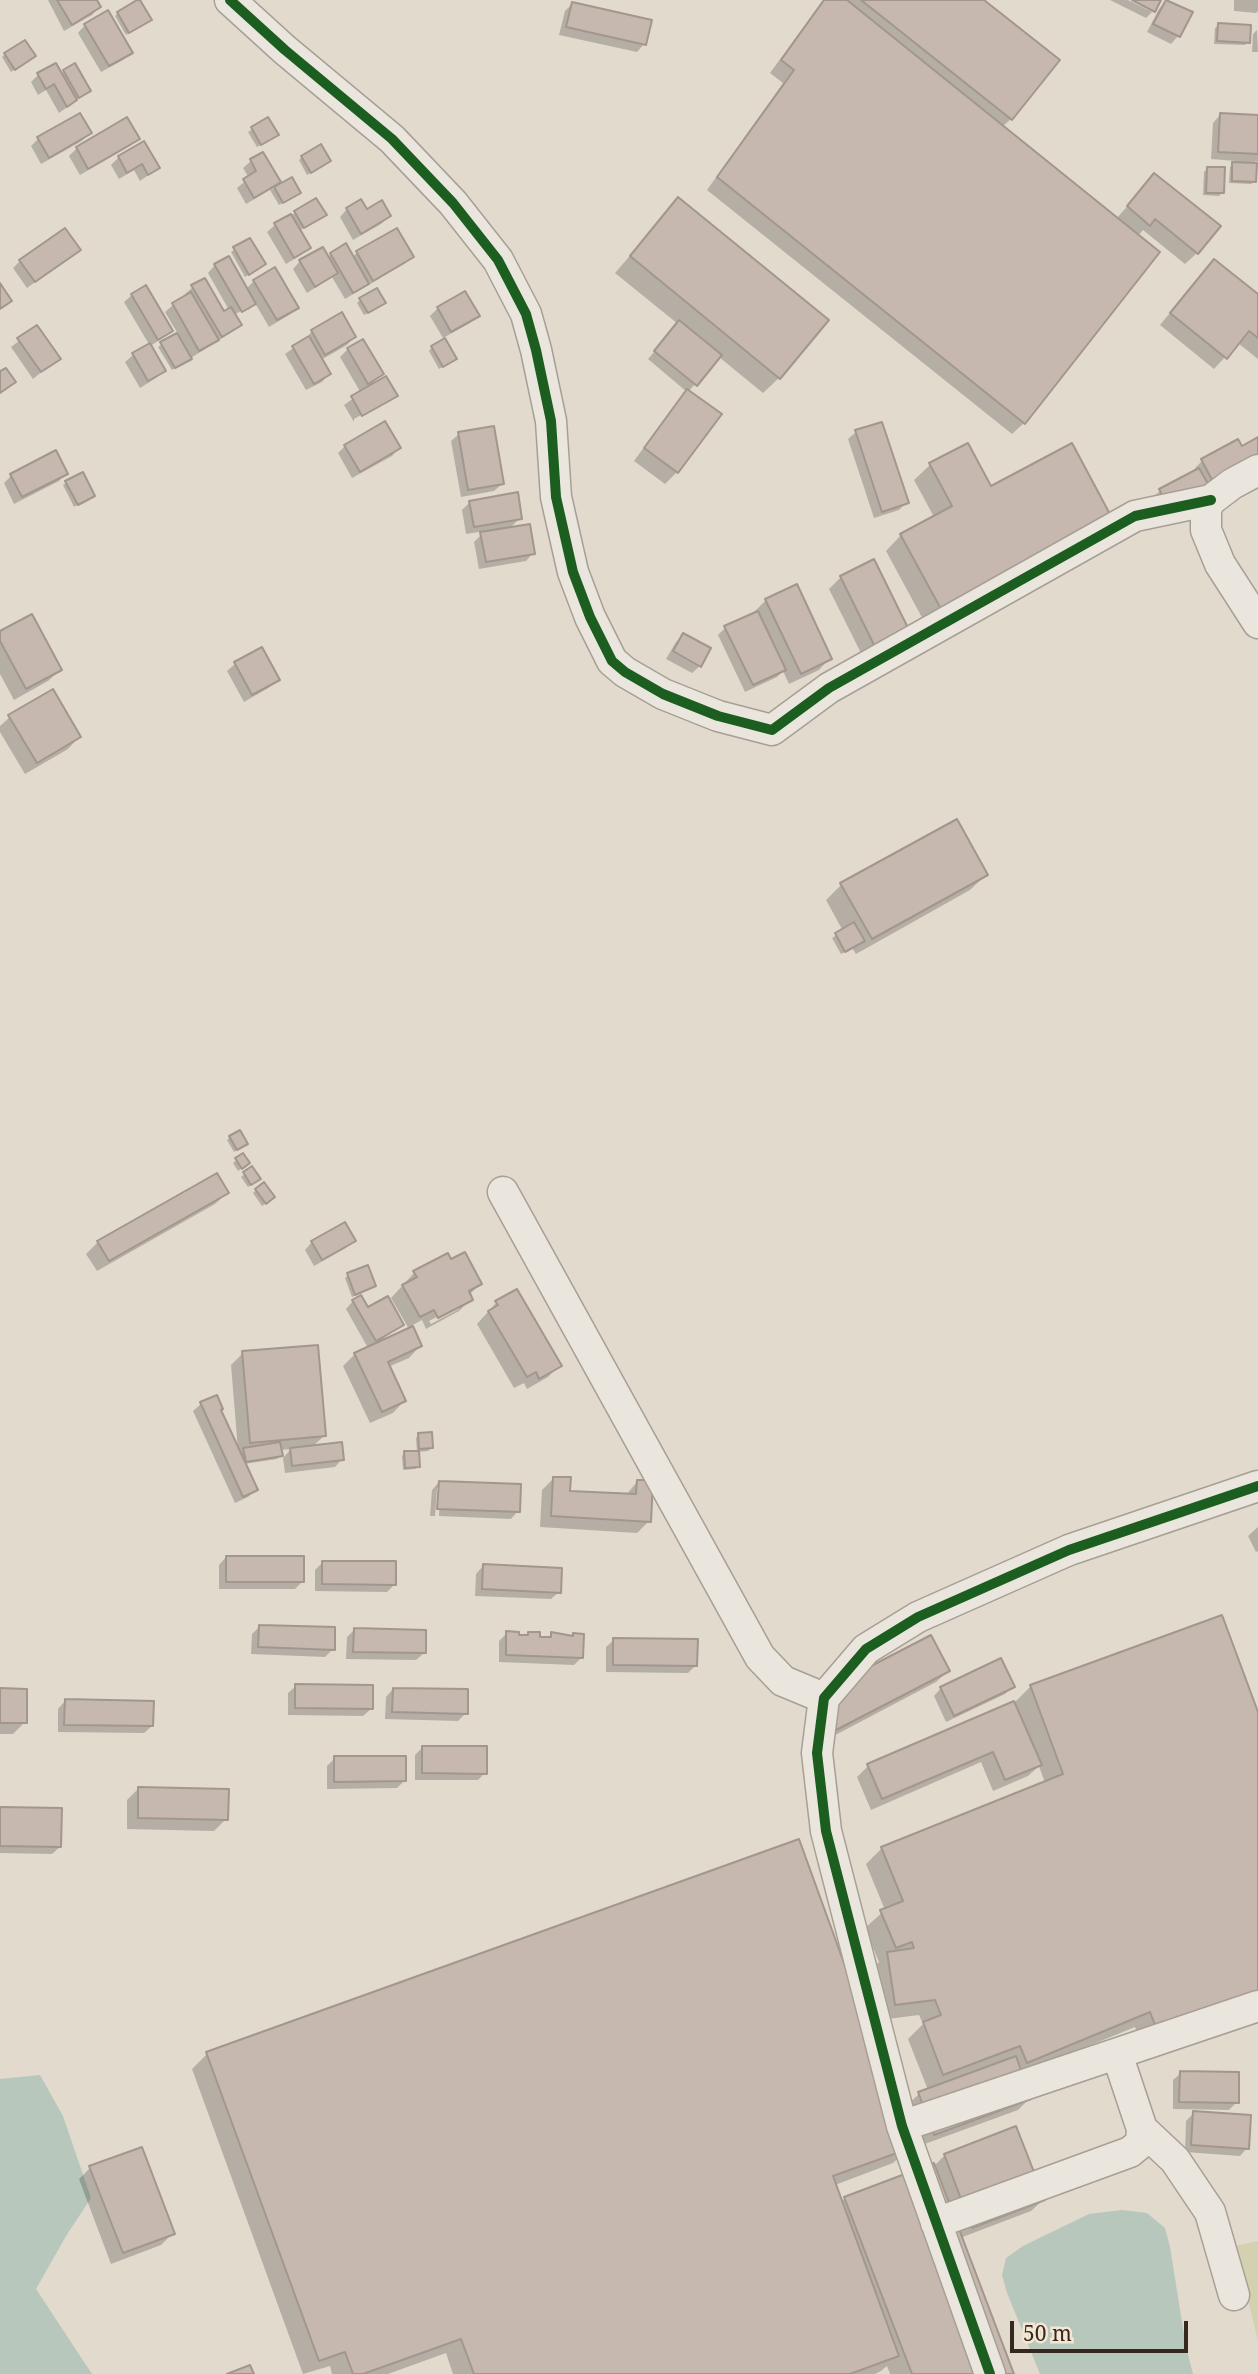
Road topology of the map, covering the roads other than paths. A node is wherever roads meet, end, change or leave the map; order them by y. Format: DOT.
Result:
graph roads {
  1 [pos="230,0"];
  2 [pos="1258,470"];
  3 [pos="1211,500"];
  4 [pos="1258,623"];
  5 [pos="503,1192"];
  6 [pos="1258,1486"];
  7 [pos="824,1698"];
  8 [pos="1258,2006"];
  9 [pos="1117,2054"];
  10 [pos="902,2126"];
  11 [pos="1142,2129"];
  12 [pos="936,2223"];
  13 [pos="1234,2295"];
  14 [pos="990,2374"];
  1 -- 3 [label="street"];
  2 -- 3 [label="street"];
  3 -- 4 [label="street"];
  5 -- 7 [label="street"];
  6 -- 7 [label="street"];
  7 -- 10 [label="street"];
  8 -- 9 [label="street"];
  9 -- 10 [label="street"];
  9 -- 11 [label="street"];
  10 -- 12 [label="street"];
  11 -- 12 [label="street"];
  11 -- 13 [label="street"];
  12 -- 14 [label="street"];
}
